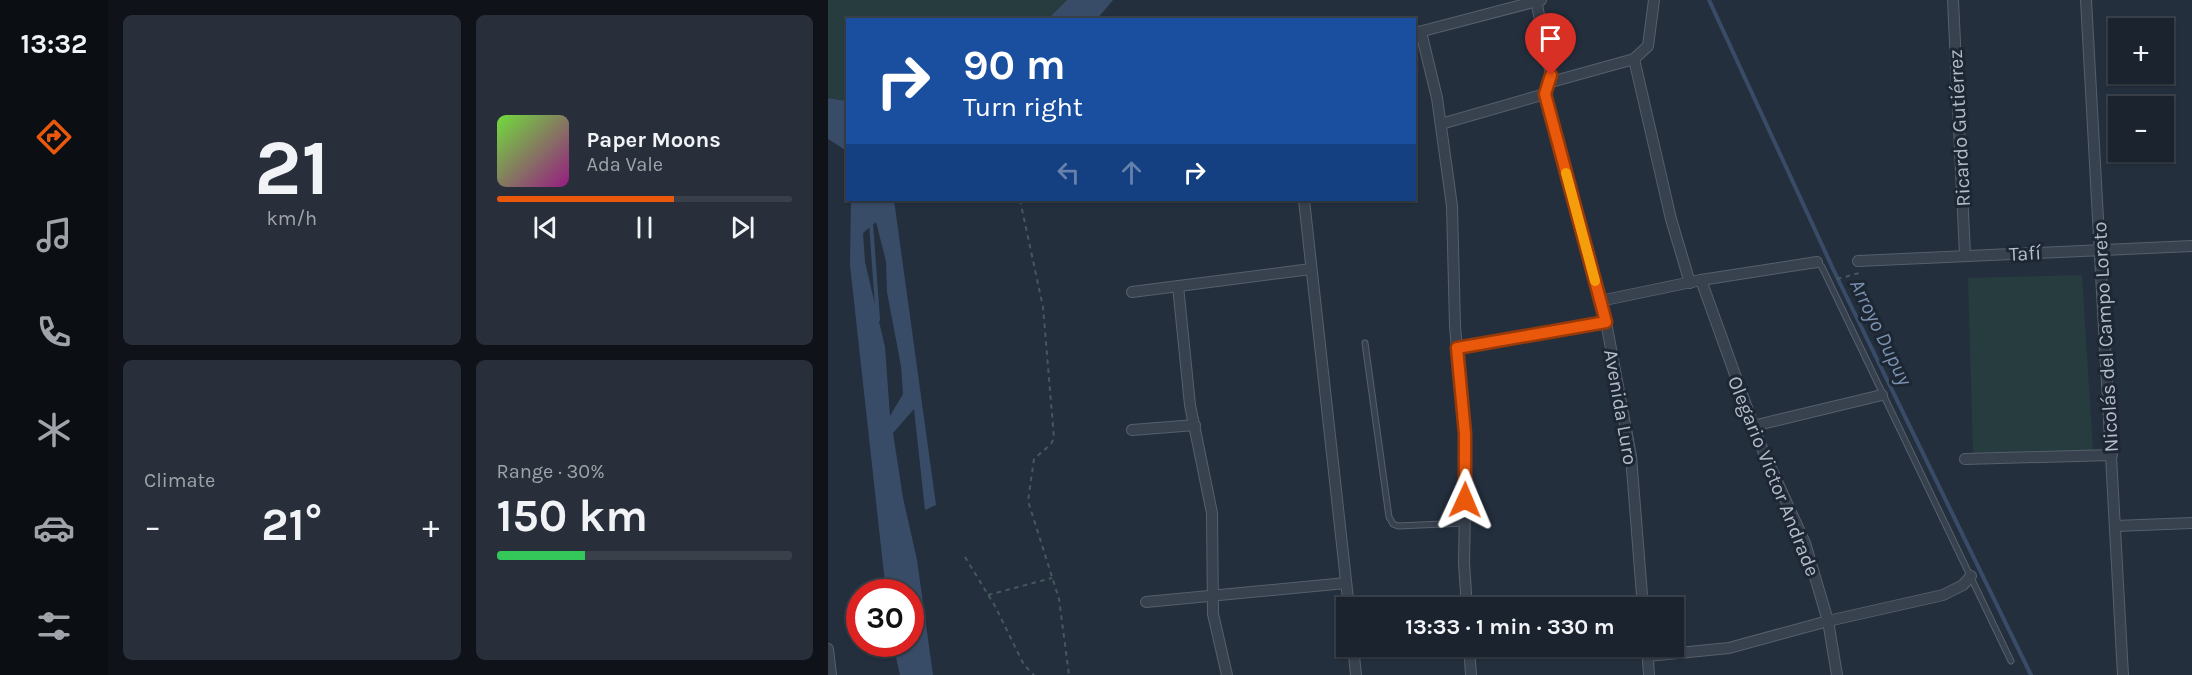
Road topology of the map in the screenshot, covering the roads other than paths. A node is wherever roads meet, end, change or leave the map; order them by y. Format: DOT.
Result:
graph roads {
  1 [pos="1538,0"];
  2 [pos="1654,0"];
  3 [pos="1953,0"];
  4 [pos="2086,0"];
  5 [pos="1418,32"];
  6 [pos="1634,59"];
  7 [pos="1551,82"];
  8 [pos="1545,94"];
  9 [pos="1441,124"];
  10 [pos="1304,201"];
  11 [pos="2192,246"];
  12 [pos="2101,249"];
  13 [pos="1965,255"];
  14 [pos="1858,261"];
  15 [pos="1817,262"];
  16 [pos="1311,269"];
  17 [pos="1696,282"];
  18 [pos="1178,286"];
  19 [pos="1132,292"];
  20 [pos="1600,301"];
  21 [pos="1606,322"];
  22 [pos="1365,343"];
  23 [pos="1457,348"];
  24 [pos="1882,395"];
  25 [pos="1195,425"];
  26 [pos="1753,426"];
  27 [pos="1132,430"];
  28 [pos="2112,455"];
  29 [pos="1965,459"];
  30 [pos="1465,523"];
  31 [pos="2192,523"];
  32 [pos="2115,526"];
  33 [pos="1971,576"];
  34 [pos="1346,583"];
  35 [pos="1211,596"];
  36 [pos="1347,597"];
  37 [pos="1467,597"];
  38 [pos="1642,597"];
  39 [pos="1146,602"];
  40 [pos="1828,621"];
  41 [pos="828,649"];
  42 [pos="1684,650"];
  43 [pos="1354,657"];
  44 [pos="1470,657"];
  45 [pos="1648,657"];
  46 [pos="2011,662"];
  47 [pos="831,675"];
  48 [pos="1227,675"];
  49 [pos="1356,675"];
  50 [pos="1471,675"];
  51 [pos="1649,675"];
  52 [pos="1837,675"];
  53 [pos="2123,675"];
  1 -- 5 [label="street"];
  1 -- 7 [label="street"];
  2 -- 6 [label="street"];
  3 -- 13 [label="street, Ricardo Gutiérrez"];
  4 -- 12 [label="street, Nicolás del Campo Loreto"];
  5 -- 9 [label="street"];
  6 -- 7 [label="street"];
  6 -- 17 [label="street, Olegario Victor Andrade"];
  7 -- 8 [label="street"];
  8 -- 9 [label="street"];
  8 -- 20 [label="street, Avenida Luro"];
  9 -- 23 [label="street"];
  10 -- 16 [label="street"];
  11 -- 12 [label="street, Tafí"];
  12 -- 13 [label="street, Tafí"];
  12 -- 28 [label="street, Nicolás del Campo Loreto"];
  13 -- 14 [label="street, Tafí"];
  15 -- 17 [label="street"];
  15 -- 24 [label="lane"];
  16 -- 18 [label="street"];
  16 -- 34 [label="street"];
  17 -- 20 [label="street"];
  17 -- 26 [label="street, Olegario Victor Andrade"];
  18 -- 19 [label="street"];
  18 -- 25 [label="street"];
  20 -- 21 [label="street, Avenida Luro"];
  21 -- 23 [label="street"];
  21 -- 38 [label="street, Avenida Luro"];
  22 -- 30 [label="lane"];
  23 -- 30 [label="street"];
  24 -- 26 [label="street"];
  24 -- 33 [label="lane"];
  25 -- 27 [label="street"];
  25 -- 35 [label="street"];
  26 -- 40 [label="street, Olegario Victor Andrade"];
  28 -- 29 [label="street"];
  28 -- 32 [label="street, Nicolás del Campo Loreto"];
  30 -- 37 [label="street"];
  31 -- 32 [label="street"];
  32 -- 53 [label="street, Nicolás del Campo Loreto"];
  33 -- 40 [label="street"];
  33 -- 46 [label="lane"];
  34 -- 35 [label="street"];
  34 -- 36 [label="street"];
  35 -- 39 [label="street"];
  35 -- 48 [label="street"];
  40 -- 42 [label="street"];
  40 -- 52 [label="street, Olegario Victor Andrade"];
  41 -- 47 [label="street"];
  43 -- 49 [label="street"];
  44 -- 50 [label="street"];
  45 -- 51 [label="street"];
}
